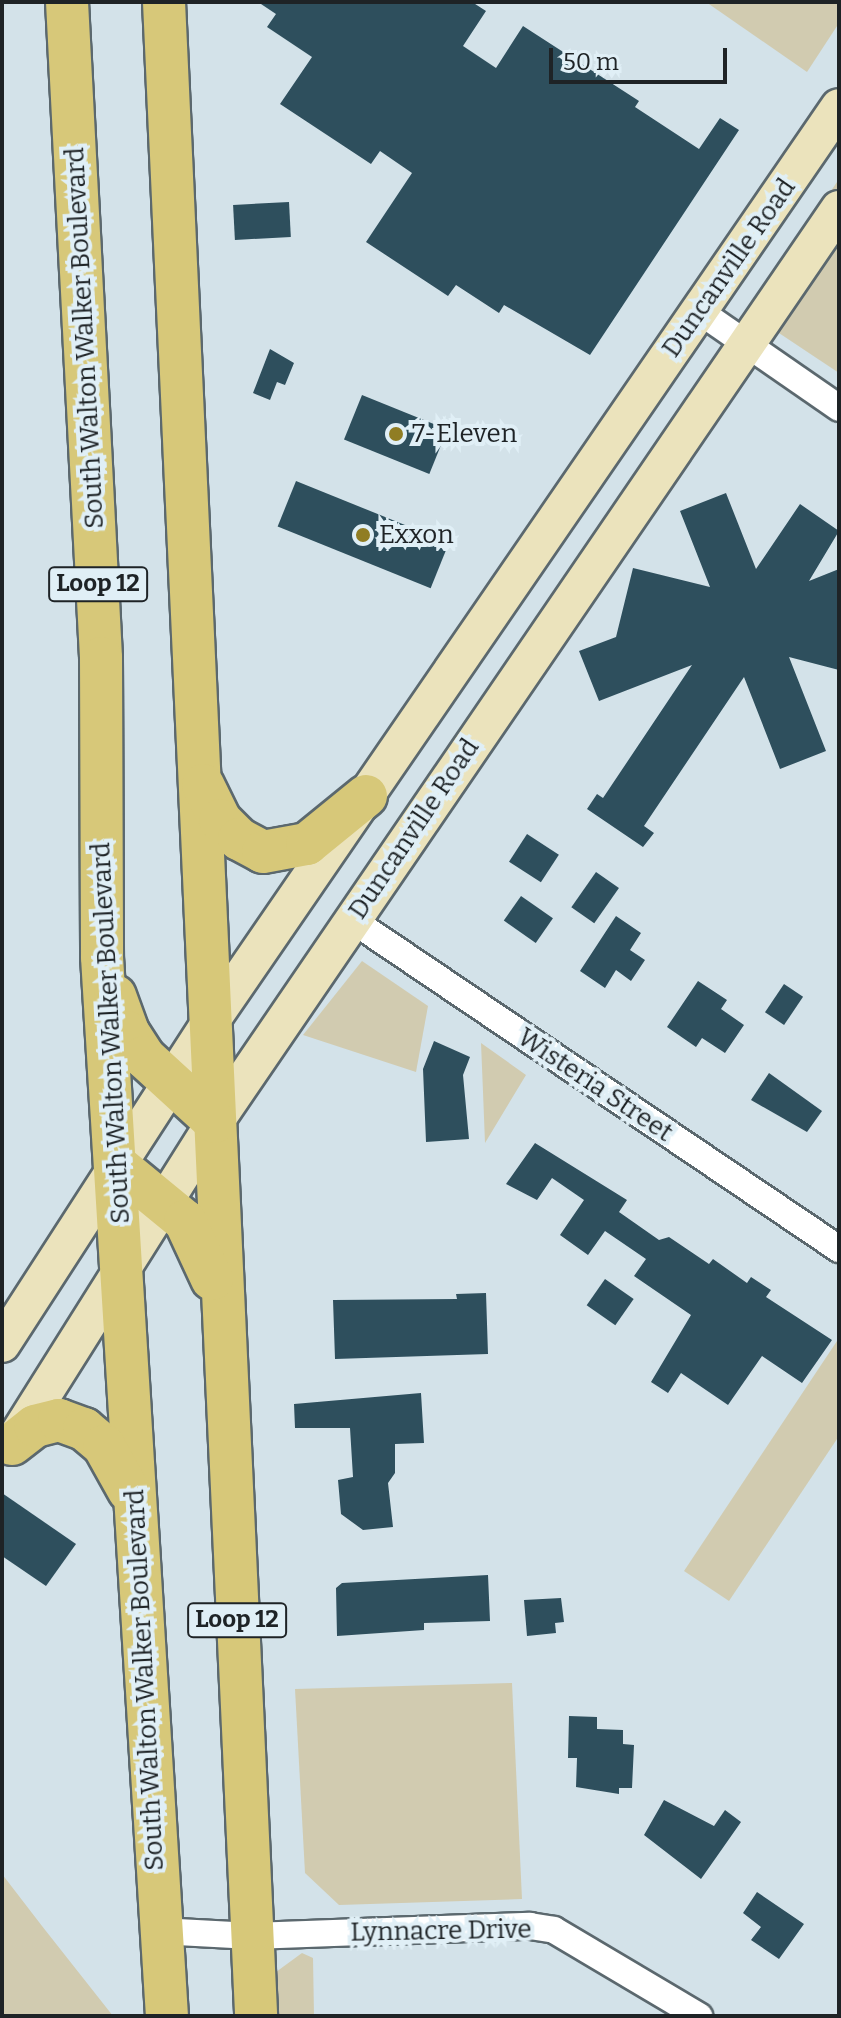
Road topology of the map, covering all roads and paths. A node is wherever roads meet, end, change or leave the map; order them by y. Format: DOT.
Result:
graph roads {
  1 [pos="67,2"];
  2 [pos="164,2"];
  3 [pos="839,107"];
  4 [pos="839,209"];
  5 [pos="699,311"];
  6 [pos="750,344"];
  7 [pos="839,408"];
  8 [pos="526,565"];
  9 [pos="575,598"];
  10 [pos="200,779"];
  11 [pos="366,796"];
  12 [pos="352,920"];
  13 [pos="102,957"];
  14 [pos="207,1027"];
  15 [pos="171,1084"];
  16 [pos="215,1122"];
  17 [pos="118,1166"];
  18 [pos="165,1200"];
  19 [pos="839,1249"];
  20 [pos="120,1269"];
  21 [pos="221,1304"];
  22 [pos="2,1344"];
  23 [pos="7,1452"];
  24 [pos="135,1503"];
  25 [pos="159,1931"];
  26 [pos="252,1936"];
  27 [pos="167,2016"];
  28 [pos="256,2016"];
  29 [pos="699,2016"];
  1 -- 13 [label="main road, South Walton Walker Boulevard / Loop 12"];
  2 -- 10 [label="main road, Loop 12"];
  3 -- 5 [label="main road, Duncanville Road"];
  4 -- 6 [label="main road, Duncanville Road"];
  5 -- 6 [label="street"];
  5 -- 8 [label="main road, Duncanville Road"];
  6 -- 7 [label="street"];
  6 -- 9 [label="main road, Duncanville Road"];
  8 -- 9 [label="main road"];
  8 -- 11 [label="main road, Duncanville Road"];
  9 -- 12 [label="main road, Duncanville Road"];
  10 -- 11 [label="main road"];
  10 -- 14 [label="main road, Loop 12"];
  11 -- 14 [label="main road, Duncanville Road"];
  12 -- 16 [label="main road, Duncanville Road"];
  12 -- 19 [label="street, Wisteria Street"];
  13 -- 15 [label="main road"];
  13 -- 17 [label="main road, South Walton Walker Boulevard / Loop 12"];
  14 -- 15 [label="main road, Duncanville Road"];
  14 -- 16 [label="main road, Loop 12"];
  15 -- 16 [label="main road"];
  15 -- 17 [label="main road, Duncanville Road"];
  16 -- 18 [label="main road, Duncanville Road"];
  16 -- 21 [label="main road, Loop 12"];
  17 -- 18 [label="main road"];
  17 -- 20 [label="main road, South Walton Walker Boulevard / Loop 12"];
  17 -- 22 [label="main road, Duncanville Road"];
  18 -- 20 [label="main road, Duncanville Road"];
  18 -- 21 [label="main road"];
  20 -- 23 [label="main road, Duncanville Road"];
  20 -- 24 [label="main road, South Walton Walker Boulevard / Loop 12"];
  21 -- 26 [label="main road, Loop 12"];
  23 -- 24 [label="main road"];
  24 -- 25 [label="main road, South Walton Walker Boulevard / Loop 12"];
  25 -- 26 [label="street, Lynnacre Drive"];
  25 -- 27 [label="main road, South Walton Walker Boulevard / Loop 12"];
  26 -- 28 [label="main road, Loop 12"];
  26 -- 29 [label="street, Lynnacre Drive"];
}
